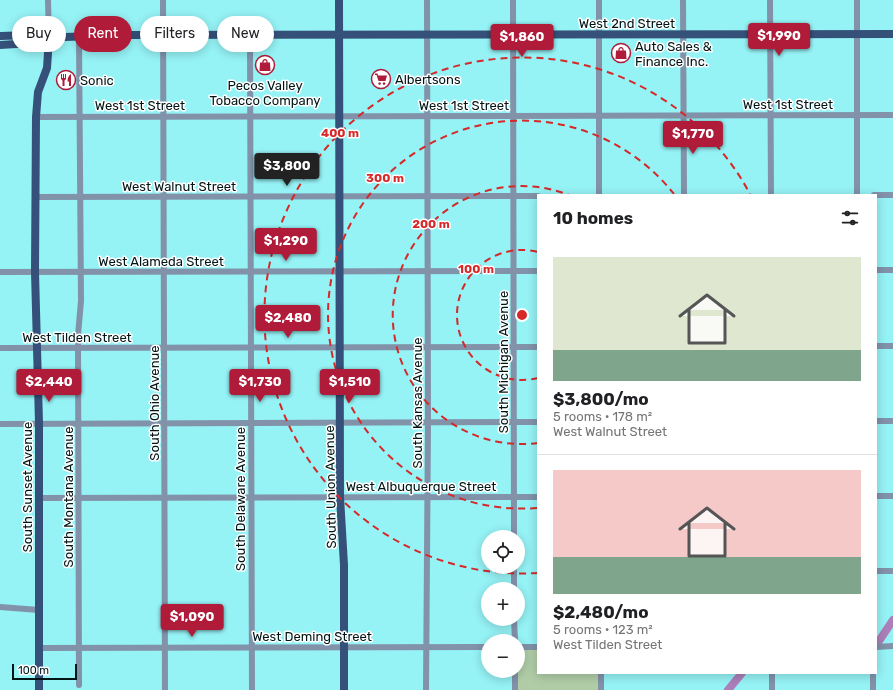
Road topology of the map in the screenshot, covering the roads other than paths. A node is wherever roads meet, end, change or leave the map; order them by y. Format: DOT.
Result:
graph roads {
  1 [pos="48,0"];
  2 [pos="163,0"];
  3 [pos="339,0"];
  4 [pos="427,0"];
  5 [pos="513,0"];
  6 [pos="599,0"];
  7 [pos="683,0"];
  8 [pos="770,0"];
  9 [pos="857,0"];
  10 [pos="48,16"];
  11 [pos="163,16"];
  12 [pos="683,34"];
  13 [pos="770,34"];
  14 [pos="857,34"];
  15 [pos="893,34"];
  16 [pos="274,35"];
  17 [pos="427,35"];
  18 [pos="513,35"];
  19 [pos="599,35"];
  20 [pos="0,36"];
  21 [pos="12,36"];
  22 [pos="339,36"];
  23 [pos="12,44"];
  24 [pos="0,45"];
  25 [pos="48,52"];
  26 [pos="79,52"];
  27 [pos="163,52"];
  28 [pos="250,52"];
  29 [pos="893,114"];
  30 [pos="599,115"];
  31 [pos="684,115"];
  32 [pos="771,115"];
  33 [pos="858,115"];
  34 [pos="80,116"];
  35 [pos="164,116"];
  36 [pos="250,116"];
  37 [pos="339,116"];
  38 [pos="428,116"];
  39 [pos="513,116"];
  40 [pos="36,117"];
  41 [pos="599,194"];
  42 [pos="684,194"];
  43 [pos="771,194"];
  44 [pos="858,194"];
  45 [pos="877,195"];
  46 [pos="893,195"];
  47 [pos="250,196"];
  48 [pos="340,196"];
  49 [pos="428,196"];
  50 [pos="513,196"];
  51 [pos="537,196"];
  52 [pos="36,197"];
  53 [pos="80,197"];
  54 [pos="164,197"];
  55 [pos="877,270"];
  56 [pos="893,270"];
  57 [pos="340,271"];
  58 [pos="428,271"];
  59 [pos="513,271"];
  60 [pos="537,271"];
  61 [pos="0,272"];
  62 [pos="35,272"];
  63 [pos="81,272"];
  64 [pos="164,272"];
  65 [pos="250,272"];
  66 [pos="877,346"];
  67 [pos="893,346"];
  68 [pos="514,347"];
  69 [pos="537,347"];
  70 [pos="0,348"];
  71 [pos="37,348"];
  72 [pos="78,348"];
  73 [pos="165,348"];
  74 [pos="251,348"];
  75 [pos="340,348"];
  76 [pos="428,348"];
  77 [pos="877,421"];
  78 [pos="893,421"];
  79 [pos="340,422"];
  80 [pos="428,422"];
  81 [pos="514,422"];
  82 [pos="537,422"];
  83 [pos="39,423"];
  84 [pos="79,423"];
  85 [pos="165,423"];
  86 [pos="251,423"];
  87 [pos="0,424"];
  88 [pos="877,496"];
  89 [pos="893,496"];
  90 [pos="251,497"];
  91 [pos="340,497"];
  92 [pos="428,497"];
  93 [pos="514,497"];
  94 [pos="537,497"];
  95 [pos="40,498"];
  96 [pos="79,498"];
  97 [pos="165,498"];
  98 [pos="514,530"];
  99 [pos="877,571"];
  100 [pos="893,571"];
  101 [pos="0,607"];
  102 [pos="39,610"];
  103 [pos="877,646"];
  104 [pos="893,646"];
  105 [pos="165,647"];
  106 [pos="251,647"];
  107 [pos="344,647"];
  108 [pos="427,647"];
  109 [pos="481,647"];
  110 [pos="525,647"];
  111 [pos="537,647"];
  112 [pos="39,648"];
  113 [pos="79,648"];
  114 [pos="601,674"];
  115 [pos="772,674"];
  116 [pos="873,674"];
  117 [pos="515,678"];
  118 [pos="79,685"];
  119 [pos="39,690"];
  120 [pos="165,690"];
  121 [pos="252,690"];
  122 [pos="344,690"];
  123 [pos="426,690"];
  124 [pos="515,690"];
  125 [pos="601,690"];
  126 [pos="772,690"];
  127 [pos="873,690"];
  1 -- 10 [label="street"];
  2 -- 11 [label="street, South Ohio Avenue"];
  3 -- 22 [label="main road, South Union Avenue"];
  4 -- 17 [label="street, South Kansas Avenue"];
  5 -- 18 [label="street, South Michigan Avenue"];
  6 -- 19 [label="street"];
  7 -- 12 [label="street"];
  8 -- 13 [label="street"];
  9 -- 14 [label="street"];
  12 -- 13 [label="main road, West 2nd Street"];
  12 -- 19 [label="main road, West 2nd Street"];
  12 -- 31 [label="street"];
  13 -- 14 [label="main road, West 2nd Street"];
  13 -- 32 [label="street"];
  14 -- 15 [label="main road, West 2nd Street"];
  14 -- 33 [label="street"];
  16 -- 22 [label="main road, West 2nd Street"];
  17 -- 18 [label="main road, West 2nd Street"];
  17 -- 22 [label="main road, West 2nd Street"];
  17 -- 38 [label="street, South Kansas Avenue"];
  18 -- 19 [label="main road, West 2nd Street"];
  18 -- 39 [label="street, South Michigan Avenue"];
  19 -- 30 [label="street"];
  20 -- 21 [label="main road, West 2nd Street"];
  22 -- 37 [label="main road, South Union Avenue"];
  23 -- 24 [label="main road, West 2nd Street"];
  25 -- 40 [label="main road, South Sunset Avenue"];
  26 -- 34 [label="street, South Montana Avenue"];
  27 -- 35 [label="street, South Ohio Avenue"];
  28 -- 36 [label="street, South Delaware Avenue"];
  29 -- 33 [label="street, West 1st Street"];
  30 -- 31 [label="street, West 1st Street"];
  30 -- 39 [label="street, West 1st Street"];
  30 -- 41 [label="street"];
  31 -- 32 [label="street, West 1st Street"];
  31 -- 42 [label="street"];
  32 -- 33 [label="street, West 1st Street"];
  32 -- 43 [label="street"];
  33 -- 44 [label="street"];
  34 -- 35 [label="street, West 1st Street"];
  34 -- 40 [label="street, West 1st Street"];
  34 -- 53 [label="street, South Montana Avenue"];
  35 -- 36 [label="street, West 1st Street"];
  35 -- 54 [label="street, South Ohio Avenue"];
  36 -- 37 [label="street, West 1st Street"];
  36 -- 47 [label="street, South Delaware Avenue"];
  37 -- 38 [label="street, West 1st Street"];
  37 -- 48 [label="main road, South Union Avenue"];
  38 -- 39 [label="street, West 1st Street"];
  38 -- 49 [label="street, South Kansas Avenue"];
  39 -- 50 [label="street, South Michigan Avenue"];
  40 -- 52 [label="main road, South Sunset Avenue"];
  45 -- 46 [label="street"];
  47 -- 48 [label="street, West Walnut Street"];
  47 -- 54 [label="street, West Walnut Street"];
  47 -- 65 [label="street, South Delaware Avenue"];
  48 -- 49 [label="street, West Walnut Street"];
  48 -- 57 [label="main road, South Union Avenue"];
  49 -- 50 [label="street, West Walnut Street"];
  49 -- 58 [label="street, South Kansas Avenue"];
  50 -- 51 [label="street, West Walnut Street"];
  50 -- 59 [label="street, South Michigan Avenue"];
  52 -- 53 [label="street, West Walnut Street"];
  52 -- 62 [label="main road, South Sunset Avenue"];
  53 -- 54 [label="street, West Walnut Street"];
  53 -- 63 [label="street, South Montana Avenue"];
  54 -- 64 [label="street, South Ohio Avenue"];
  55 -- 56 [label="street"];
  57 -- 58 [label="street, West Alameda Street"];
  57 -- 65 [label="street, West Alameda Street"];
  57 -- 75 [label="main road, South Union Avenue"];
  58 -- 59 [label="street, West Alameda Street"];
  58 -- 76 [label="street, South Kansas Avenue"];
  59 -- 60 [label="street, West Alameda Street"];
  59 -- 68 [label="street, South Michigan Avenue"];
  61 -- 62 [label="street, West Alameda Street"];
  62 -- 63 [label="street, West Alameda Street"];
  62 -- 71 [label="main road, South Sunset Avenue"];
  63 -- 64 [label="street, West Alameda Street"];
  63 -- 72 [label="street, South Montana Avenue"];
  64 -- 65 [label="street, West Alameda Street"];
  64 -- 73 [label="street, South Ohio Avenue"];
  65 -- 74 [label="street, South Delaware Avenue"];
  66 -- 67 [label="street"];
  68 -- 69 [label="street, West Tilden Street"];
  68 -- 76 [label="street, West Tilden Street"];
  68 -- 81 [label="street, South Michigan Avenue"];
  70 -- 71 [label="street, West Tilden Street"];
  71 -- 72 [label="street, West Tilden Street"];
  71 -- 83 [label="main road, South Sunset Avenue"];
  72 -- 73 [label="street, West Tilden Street"];
  72 -- 84 [label="street, South Montana Avenue"];
  73 -- 74 [label="street, West Tilden Street"];
  73 -- 85 [label="street, South Ohio Avenue"];
  74 -- 75 [label="street, West Tilden Street"];
  74 -- 86 [label="street, South Delaware Avenue"];
  75 -- 76 [label="street, West Tilden Street"];
  75 -- 79 [label="main road, South Union Avenue"];
  76 -- 80 [label="street, South Kansas Avenue"];
  77 -- 78 [label="street"];
  79 -- 80 [label="street"];
  79 -- 86 [label="street"];
  79 -- 91 [label="main road, South Union Avenue"];
  80 -- 81 [label="street"];
  80 -- 92 [label="street, South Kansas Avenue"];
  81 -- 82 [label="street"];
  81 -- 93 [label="street, South Michigan Avenue"];
  83 -- 84 [label="street"];
  83 -- 87 [label="street"];
  83 -- 95 [label="main road, South Sunset Avenue"];
  84 -- 85 [label="street"];
  84 -- 96 [label="street, South Montana Avenue"];
  85 -- 86 [label="street"];
  85 -- 97 [label="street, South Ohio Avenue"];
  86 -- 90 [label="street, South Delaware Avenue"];
  88 -- 89 [label="street"];
  90 -- 91 [label="street, West Albuquerque Street"];
  90 -- 97 [label="street, West Albuquerque Street"];
  90 -- 106 [label="street, South Delaware Avenue"];
  91 -- 92 [label="street, West Albuquerque Street"];
  91 -- 107 [label="main road, South Union Avenue"];
  92 -- 93 [label="street, West Albuquerque Street"];
  92 -- 108 [label="street, South Kansas Avenue"];
  93 -- 94 [label="street, West Albuquerque Street"];
  93 -- 98 [label="street, South Michigan Avenue"];
  95 -- 96 [label="street, West Albuquerque Street"];
  95 -- 102 [label="main road, South Sunset Avenue"];
  96 -- 97 [label="street, West Albuquerque Street"];
  96 -- 113 [label="street, South Montana Avenue"];
  97 -- 105 [label="street, South Ohio Avenue"];
  99 -- 100 [label="street"];
  101 -- 102 [label="street"];
  102 -- 112 [label="main road, South Sunset Avenue"];
  103 -- 104 [label="street"];
  105 -- 106 [label="street, West Deming Street"];
  105 -- 113 [label="street, West Deming Street"];
  105 -- 120 [label="street, South Ohio Avenue"];
  106 -- 107 [label="street, West Deming Street"];
  106 -- 121 [label="street, South Delaware Avenue"];
  107 -- 108 [label="street, West Deming Street"];
  107 -- 122 [label="main road, South Union Avenue"];
  108 -- 109 [label="street, West Deming Street"];
  108 -- 123 [label="street, South Kansas Avenue"];
  110 -- 111 [label="street"];
  112 -- 113 [label="street, West Deming Street"];
  112 -- 119 [label="main road, South Sunset Avenue"];
  113 -- 118 [label="street, South Montana Avenue"];
  114 -- 125 [label="street"];
  115 -- 126 [label="street"];
  116 -- 127 [label="street"];
  117 -- 124 [label="street"];
}
